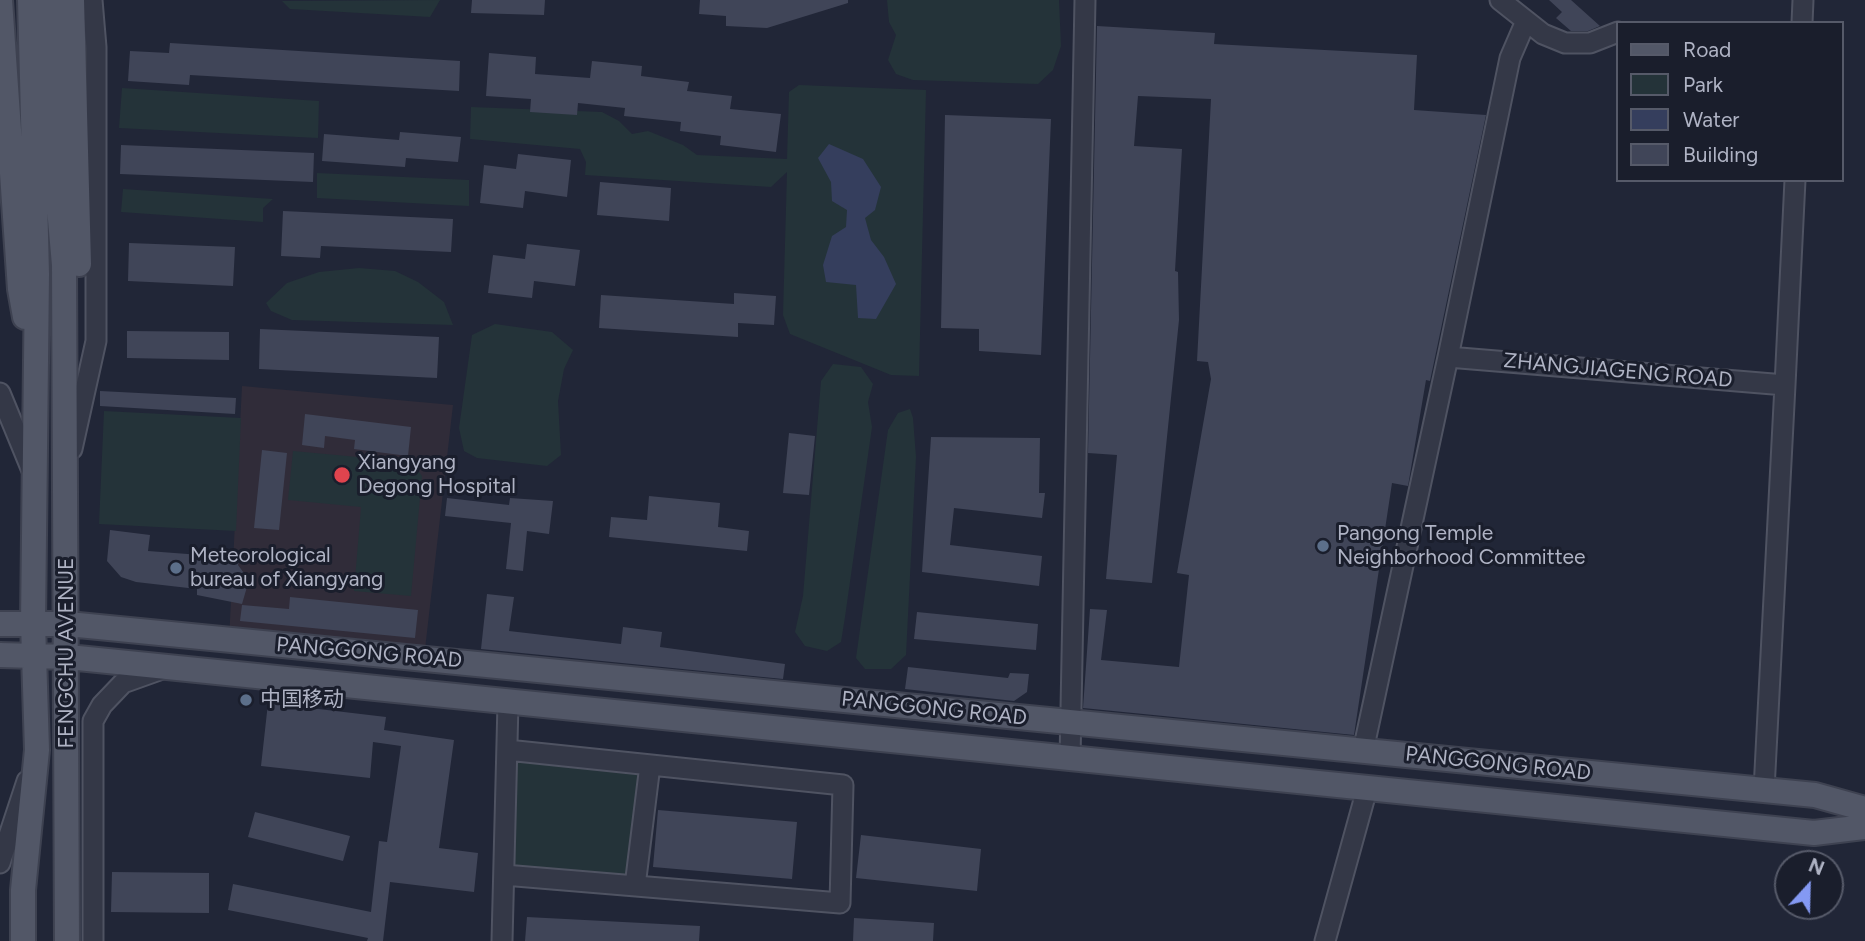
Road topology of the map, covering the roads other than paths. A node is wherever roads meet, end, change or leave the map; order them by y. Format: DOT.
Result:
graph roads {
  1 [pos="0,0"];
  2 [pos="30,0"];
  3 [pos="49,0"];
  4 [pos="72,0"];
  5 [pos="92,0"];
  6 [pos="1085,0"];
  7 [pos="1500,0"];
  8 [pos="1803,0"];
  9 [pos="1526,21"];
  10 [pos="1802,21"];
  11 [pos="1616,33"];
  12 [pos="45,151"];
  13 [pos="1795,182"];
  14 [pos="1448,357"];
  15 [pos="63,364"];
  16 [pos="35,366"];
  17 [pos="1785,385"];
  18 [pos="0,393"];
  19 [pos="34,474"];
  20 [pos="65,477"];
  21 [pos="33,623"];
  22 [pos="0,624"];
  23 [pos="68,624"];
  24 [pos="0,655"];
  25 [pos="34,655"];
  26 [pos="68,657"];
  27 [pos="165,668"];
  28 [pos="508,703"];
  29 [pos="1071,722"];
  30 [pos="37,750"];
  31 [pos="507,750"];
  32 [pos="1363,751"];
  33 [pos="1070,760"];
  34 [pos="650,765"];
  35 [pos="1367,789"];
  36 [pos="1763,790"];
  37 [pos="1865,809"];
  38 [pos="1865,827"];
  39 [pos="0,863"];
  40 [pos="504,875"];
  41 [pos="635,886"];
  42 [pos="23,941"];
  43 [pos="67,941"];
  44 [pos="93,941"];
  45 [pos="502,941"];
  46 [pos="1325,941"];
  1 -- 16 [label="main road, FENGCHU AVENUE"];
  2 -- 12 [label="main road"];
  3 -- 12 [label="main road"];
  4 -- 15 [label="main road, FENGCHU AVENUE"];
  5 -- 20 [label="street"];
  6 -- 29 [label="street"];
  7 -- 9 [label="street"];
  8 -- 10 [label="street"];
  9 -- 11 [label="street"];
  9 -- 14 [label="street"];
  12 -- 15 [label="main road, FENGCHU AVENUE"];
  12 -- 16 [label="main road, FENGCHU AVENUE"];
  13 -- 17 [label="street"];
  14 -- 17 [label="street, ZHANGJIAGENG ROAD"];
  14 -- 32 [label="street"];
  15 -- 20 [label="main road, FENGCHU AVENUE"];
  16 -- 19 [label="main road, FENGCHU AVENUE"];
  17 -- 36 [label="street"];
  18 -- 19 [label="street"];
  19 -- 21 [label="main road, FENGCHU AVENUE"];
  20 -- 23 [label="main road, FENGCHU AVENUE"];
  21 -- 22 [label="main road, PANGGONG ROAD"];
  21 -- 23 [label="main road, PANGGONG ROAD"];
  21 -- 25 [label="main road, FENGCHU AVENUE"];
  23 -- 26 [label="main road, FENGCHU AVENUE"];
  23 -- 29 [label="main road, PANGGONG ROAD"];
  24 -- 25 [label="main road, PANGGONG ROAD"];
  25 -- 26 [label="main road, PANGGONG ROAD"];
  25 -- 30 [label="main road, FENGCHU AVENUE"];
  26 -- 27 [label="main road, PANGGONG ROAD"];
  26 -- 43 [label="main road, FENGCHU AVENUE"];
  27 -- 28 [label="main road, PANGGONG ROAD"];
  27 -- 44 [label="street"];
  28 -- 31 [label="street"];
  28 -- 33 [label="main road, PANGGONG ROAD"];
  29 -- 32 [label="main road, PANGGONG ROAD"];
  29 -- 33 [label="street"];
  30 -- 39 [label="street"];
  30 -- 42 [label="main road, FENGCHU AVENUE"];
  31 -- 34 [label="street"];
  31 -- 40 [label="street"];
  32 -- 36 [label="main road, PANGGONG ROAD"];
  33 -- 35 [label="main road, PANGGONG ROAD"];
  34 -- 41 [label="street"];
  34 -- 41 [label="street"];
  35 -- 38 [label="main road, PANGGONG ROAD"];
  35 -- 46 [label="street"];
  36 -- 37 [label="main road, PANGGONG ROAD"];
  40 -- 41 [label="street"];
  40 -- 45 [label="street"];
}
